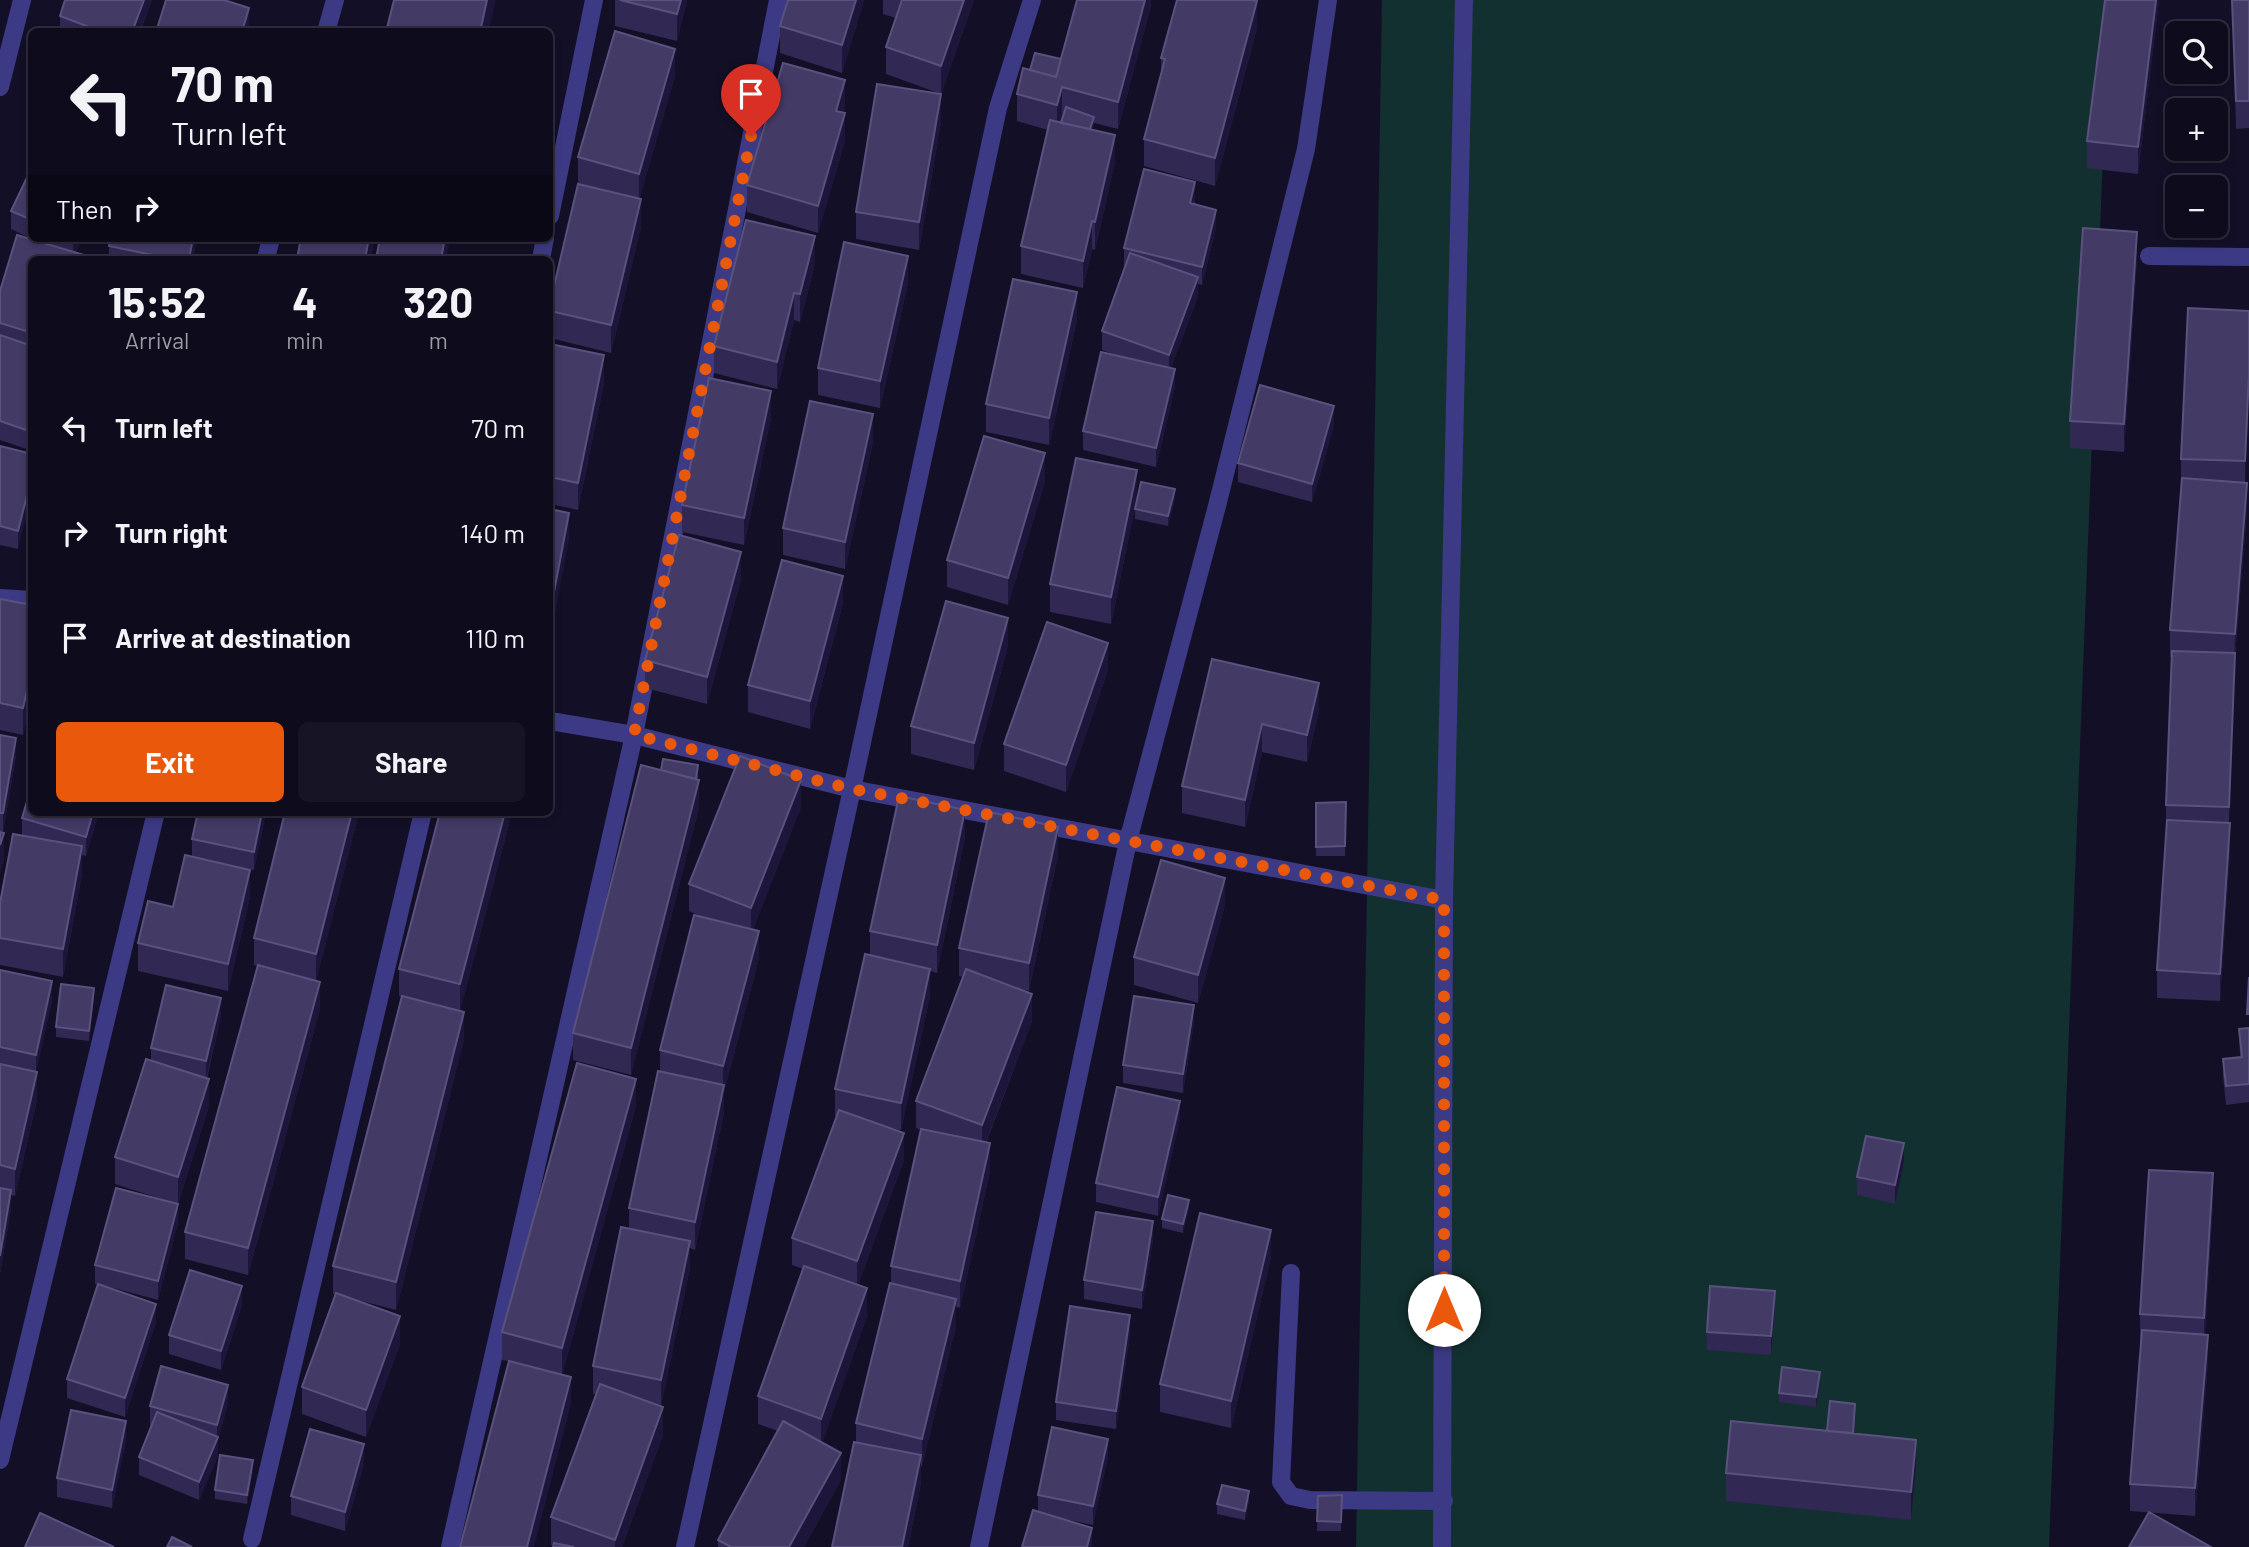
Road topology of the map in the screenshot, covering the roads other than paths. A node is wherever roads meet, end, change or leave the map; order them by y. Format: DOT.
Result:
graph roads {
  1 [pos="22,0"];
  2 [pos="335,0"];
  3 [pos="594,0"];
  4 [pos="778,0"];
  5 [pos="1032,0"];
  6 [pos="1328,0"];
  7 [pos="1464,0"];
  8 [pos="328,28"];
  9 [pos="0,87"];
  10 [pos="553,201"];
  11 [pos="2149,256"];
  12 [pos="2249,257"];
  13 [pos="0,598"];
  14 [pos="28,600"];
  15 [pos="553,722"];
  16 [pos="634,735"];
  17 [pos="852,789"];
  18 [pos="155,816"];
  19 [pos="422,816"];
  20 [pos="1128,841"];
  21 [pos="1444,900"];
  22 [pos="1291,1273"];
  23 [pos="0,1460"];
  24 [pos="1444,1502"];
  25 [pos="252,1539"];
  26 [pos="450,1547"];
  27 [pos="685,1547"];
  28 [pos="979,1547"];
  29 [pos="1442,1547"];
  1 -- 9 [label="street"];
  2 -- 8 [label="street"];
  3 -- 10 [label="street"];
  4 -- 16 [label="street"];
  5 -- 17 [label="street"];
  6 -- 20 [label="street"];
  7 -- 21 [label="street"];
  11 -- 12 [label="street"];
  13 -- 14 [label="street"];
  15 -- 16 [label="street"];
  16 -- 17 [label="street"];
  16 -- 26 [label="street"];
  17 -- 20 [label="street"];
  17 -- 27 [label="street"];
  18 -- 23 [label="street"];
  19 -- 25 [label="street"];
  20 -- 21 [label="street"];
  20 -- 28 [label="street"];
  21 -- 24 [label="street"];
  22 -- 24 [label="street"];
  24 -- 29 [label="street"];
}
